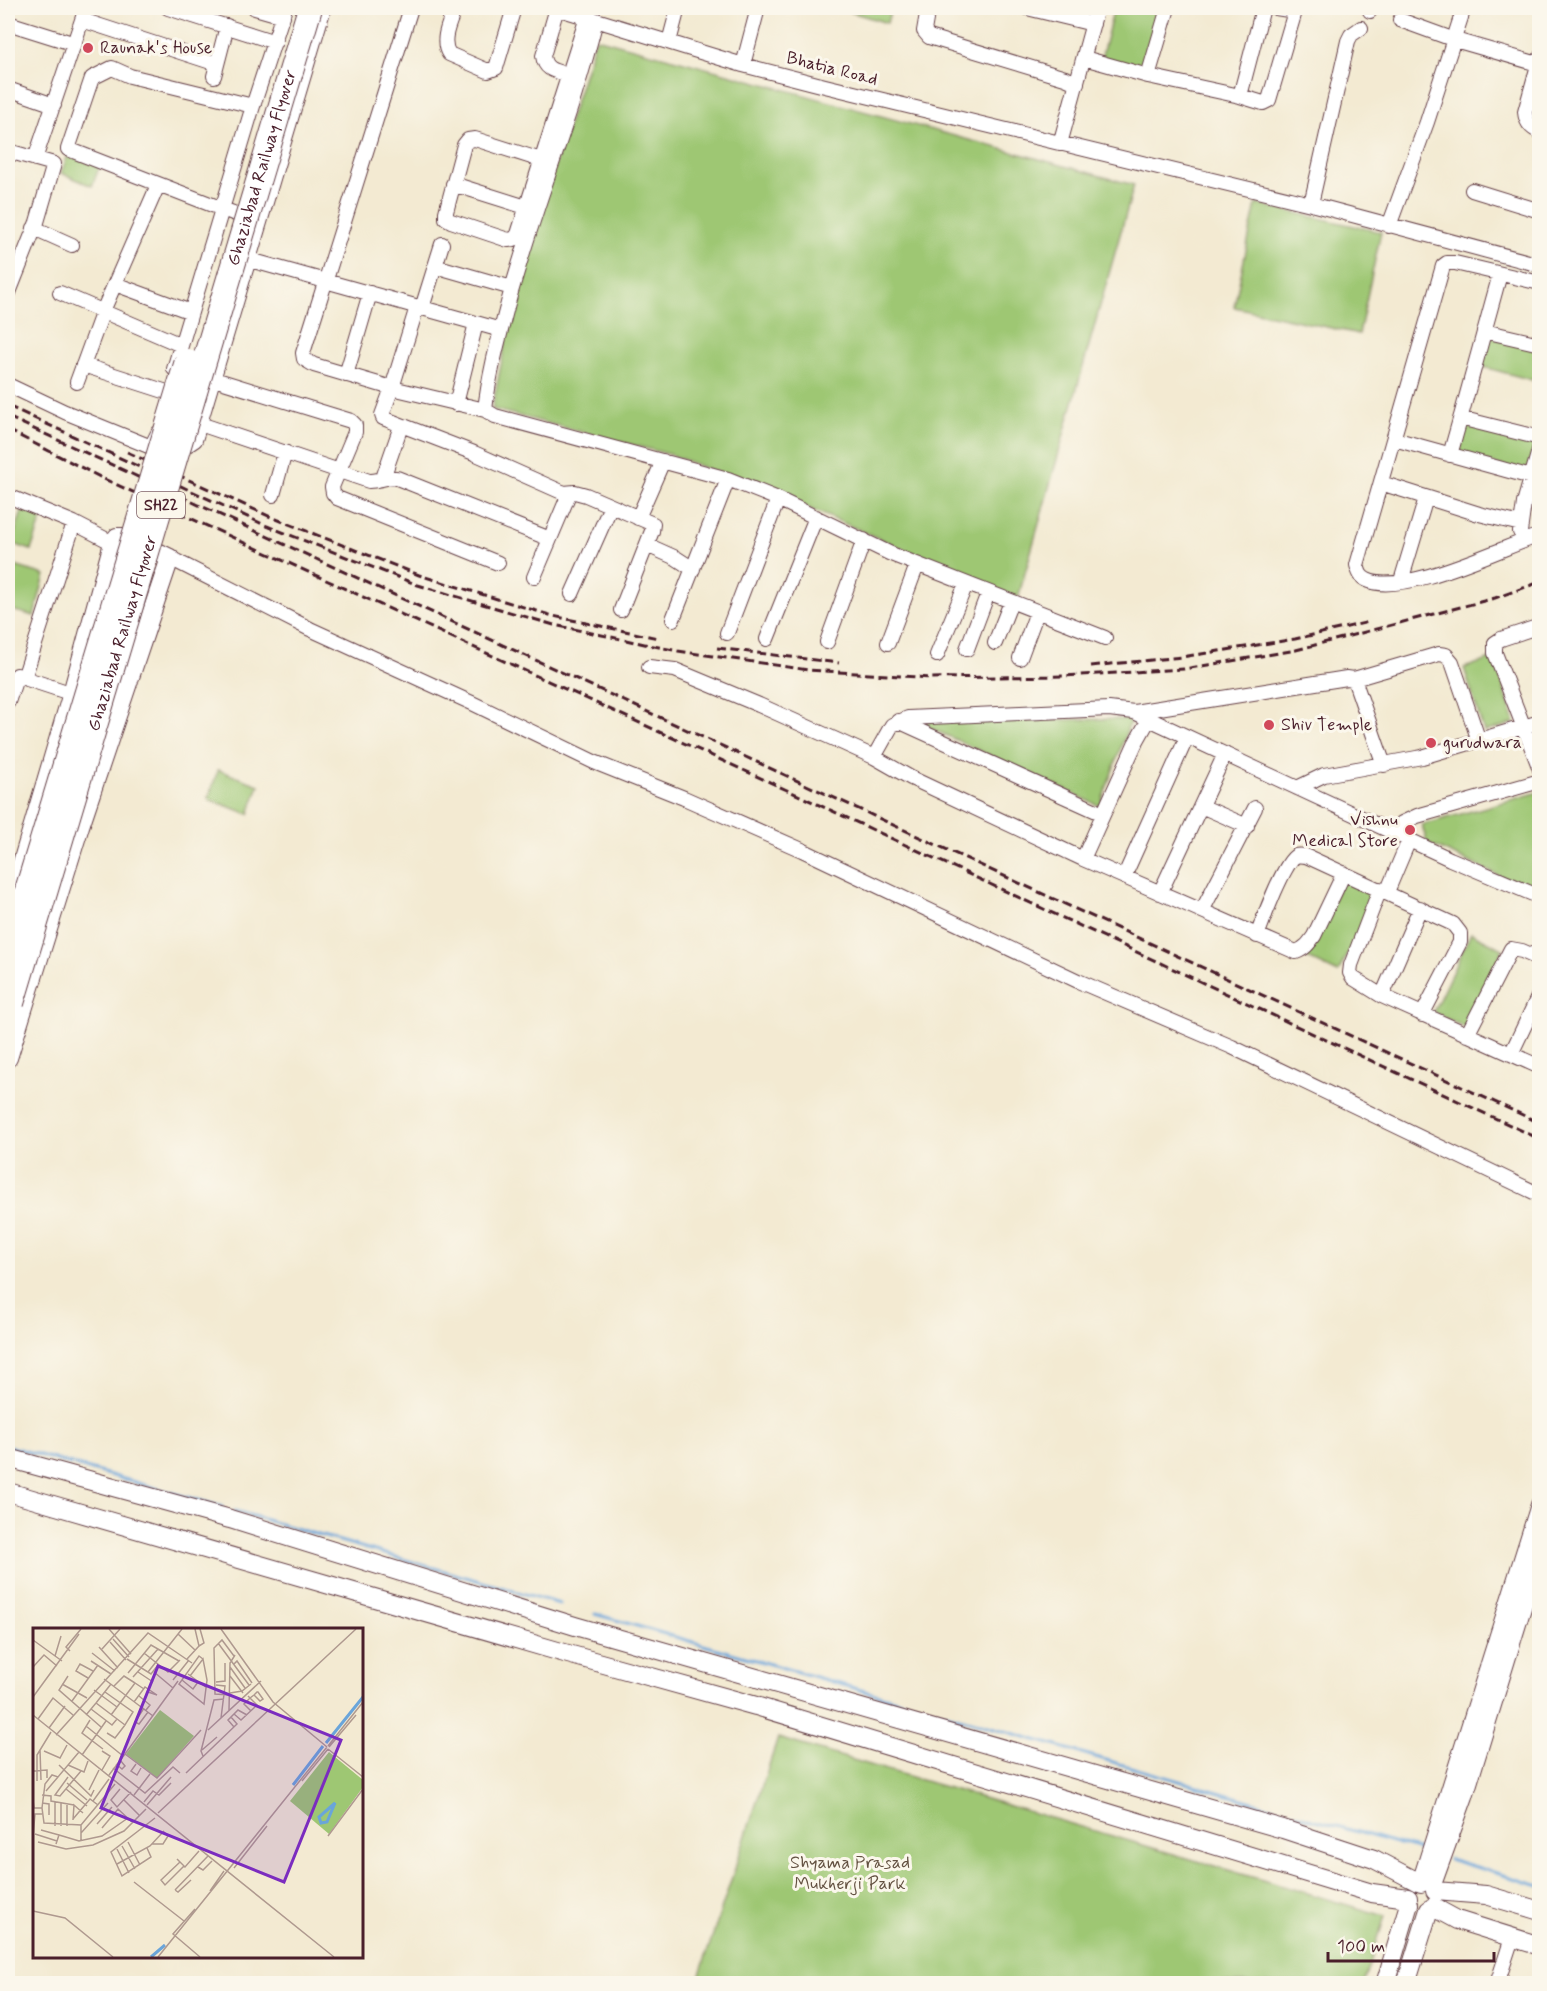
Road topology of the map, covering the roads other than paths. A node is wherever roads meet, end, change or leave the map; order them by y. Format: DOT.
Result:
graph roads {
  1 [pos="168,8"];
  2 [pos="255,8"];
  3 [pos="310,8"];
  4 [pos="324,8"];
  5 [pos="411,8"];
  6 [pos="455,8"];
  7 [pos="514,8"];
  8 [pos="557,8"];
  9 [pos="678,8"];
  10 [pos="758,8"];
  11 [pos="928,8"];
  12 [pos="1027,8"];
  13 [pos="1097,8"];
  14 [pos="1168,8"];
  15 [pos="1263,8"];
  16 [pos="1276,8"];
  17 [pos="1464,8"];
  18 [pos="1296,9"];
  19 [pos="288,10"];
  20 [pos="574,10"];
  21 [pos="84,14"];
  22 [pos="592,18"];
  23 [pos="1400,20"];
  24 [pos="8,23"];
  25 [pos="1093,24"];
  26 [pos="227,26"];
  27 [pos="1361,28"];
  28 [pos="1455,40"];
  29 [pos="275,42"];
  30 [pos="669,42"];
  31 [pos="75,44"];
  32 [pos="1084,58"];
  33 [pos="1539,61"];
  34 [pos="743,65"];
  35 [pos="569,75"];
  36 [pos="1148,76"];
  37 [pos="1077,84"];
  38 [pos="8,89"];
  39 [pos="1240,96"];
  40 [pos="54,105"];
  41 [pos="253,106"];
  42 [pos="1539,132"];
  43 [pos="1060,144"];
  44 [pos="8,151"];
  45 [pos="35,159"];
  46 [pos="541,160"];
  47 [pos="453,184"];
  48 [pos="158,185"];
  49 [pos="1472,190"];
  50 [pos="1311,204"];
  51 [pos="222,207"];
  52 [pos="526,207"];
  53 [pos="1539,211"];
  54 [pos="260,223"];
  55 [pos="1389,226"];
  56 [pos="34,228"];
  57 [pos="442,244"];
  58 [pos="72,245"];
  59 [pos="250,260"];
  60 [pos="1539,265"];
  61 [pos="435,266"];
  62 [pos="1500,274"];
  63 [pos="326,281"];
  64 [pos="1539,283"];
  65 [pos="115,284"];
  66 [pos="512,288"];
  67 [pos="60,293"];
  68 [pos="370,293"];
  69 [pos="8,295"];
  70 [pos="420,308"];
  71 [pos="104,311"];
  72 [pos="191,312"];
  73 [pos="476,323"];
  74 [pos="501,330"];
  75 [pos="1485,331"];
  76 [pos="1539,344"];
  77 [pos="181,345"];
  78 [pos="83,365"];
  79 [pos="346,375"];
  80 [pos="214,379"];
  81 [pos="77,382"];
  82 [pos="8,385"];
  83 [pos="392,388"];
  84 [pos="167,392"];
  85 [pos="456,404"];
  86 [pos="486,410"];
  87 [pos="1461,416"];
  88 [pos="200,424"];
  89 [pos="401,426"];
  90 [pos="159,431"];
  91 [pos="1539,438"];
  92 [pos="1394,439"];
  93 [pos="1539,447"];
  94 [pos="285,452"];
  95 [pos="1450,455"];
  96 [pos="663,461"];
  97 [pos="340,470"];
  98 [pos="1531,477"];
  99 [pos="383,478"];
  100 [pos="728,479"];
  101 [pos="1381,483"];
  102 [pos="569,494"];
  103 [pos="273,495"];
  104 [pos="8,496"];
  105 [pos="778,498"];
  106 [pos="1426,498"];
  107 [pos="611,506"];
  108 [pos="816,517"];
  109 [pos="638,518"];
  110 [pos="74,523"];
  111 [pos="1521,524"];
  112 [pos="1539,535"];
  113 [pos="550,539"];
  114 [pos="864,540"];
  115 [pos="113,543"];
  116 [pos="1519,543"];
  117 [pos="647,544"];
  118 [pos="170,558"];
  119 [pos="498,563"];
  120 [pos="917,565"];
  121 [pos="693,569"];
  122 [pos="534,578"];
  123 [pos="1401,581"];
  124 [pos="966,584"];
  125 [pos="988,593"];
  126 [pos="572,594"];
  127 [pos="1011,602"];
  128 [pos="621,610"];
  129 [pos="1037,612"];
  130 [pos="673,620"];
  131 [pos="1538,630"];
  132 [pos="727,633"];
  133 [pos="1105,638"];
  134 [pos="767,639"];
  135 [pos="827,642"];
  136 [pos="995,642"];
  137 [pos="888,643"];
  138 [pos="967,649"];
  139 [pos="937,655"];
  140 [pos="1020,658"];
  141 [pos="649,667"];
  142 [pos="16,675"];
  143 [pos="1354,680"];
  144 [pos="72,693"];
  145 [pos="8,702"];
  146 [pos="120,709"];
  147 [pos="1134,712"];
  148 [pos="1149,719"];
  149 [pos="898,721"];
  150 [pos="1539,722"];
  151 [pos="1522,727"];
  152 [pos="1187,737"];
  153 [pos="1479,741"];
  154 [pos="1225,754"];
  155 [pos="874,757"];
  156 [pos="1384,765"];
  157 [pos="1539,769"];
  158 [pos="1539,782"];
  159 [pos="1297,788"];
  160 [pos="1201,806"];
  161 [pos="1255,808"];
  162 [pos="1103,814"];
  163 [pos="1247,826"];
  164 [pos="1394,833"];
  165 [pos="1409,840"];
  166 [pos="1083,859"];
  167 [pos="1344,873"];
  168 [pos="1124,877"];
  169 [pos="1384,891"];
  170 [pos="1160,893"];
  171 [pos="1539,897"];
  172 [pos="1420,908"];
  173 [pos="8,910"];
  174 [pos="1202,912"];
  175 [pos="1257,936"];
  176 [pos="8,952"];
  177 [pos="1539,959"];
  178 [pos="1539,993"];
  179 [pos="1382,996"];
  180 [pos="10,1011"];
  181 [pos="1422,1015"];
  182 [pos="1467,1035"];
  183 [pos="1511,1054"];
  184 [pos="8,1058"];
  185 [pos="1539,1067"];
  186 [pos="1539,1195"];
  187 [pos="8,1458"];
  188 [pos="8,1492"];
  189 [pos="1539,1505"];
  190 [pos="1539,1550"];
  191 [pos="1423,1895"];
  192 [pos="1539,1911"];
  193 [pos="1512,1938"];
  194 [pos="1539,1946"];
  195 [pos="1385,1983"];
  196 [pos="1406,1983"];
  197 [pos="1497,1983"];
  1 -- 26 [label="street"];
  2 -- 19 [label="street"];
  3 -- 180 [label="highway, Ghaziabad Railway Flyover / SH22, bridge"];
  4 -- 54 [label="street"];
  5 -- 63 [label="street"];
  6 -- 7 [label="street"];
  8 -- 20 [label="street, Bhatia Road"];
  8 -- 35 [label="street"];
  9 -- 30 [label="street"];
  10 -- 34 [label="street"];
  11 -- 37 [label="street"];
  12 -- 25 [label="street"];
  13 -- 25 [label="street"];
  14 -- 36 [label="street"];
  15 -- 39 [label="street"];
  16 -- 18 [label="street"];
  17 -- 28 [label="street"];
  18 -- 39 [label="street"];
  19 -- 29 [label="street"];
  19 -- 176 [label="highway, Ghaziabad Railway Flyover / SH22, bridge"];
  20 -- 22 [label="street, Bhatia Road"];
  21 -- 26 [label="street"];
  21 -- 31 [label="street"];
  22 -- 30 [label="street, Bhatia Road"];
  22 -- 35 [label="street"];
  22 -- 66 [label="street"];
  23 -- 28 [label="street"];
  24 -- 31 [label="street"];
  25 -- 32 [label="street"];
  26 -- 29 [label="street"];
  27 -- 50 [label="street"];
  28 -- 33 [label="street"];
  28 -- 55 [label="street"];
  29 -- 41 [label="street"];
  30 -- 34 [label="street, Bhatia Road"];
  31 -- 40 [label="street"];
  32 -- 36 [label="street"];
  32 -- 37 [label="street"];
  33 -- 42 [label="street"];
  34 -- 43 [label="street, Bhatia Road"];
  35 -- 46 [label="street"];
  36 -- 39 [label="street"];
  37 -- 43 [label="street"];
  38 -- 40 [label="street"];
  40 -- 45 [label="street"];
  41 -- 48 [label="street"];
  41 -- 51 [label="street"];
  43 -- 50 [label="street, Bhatia Road"];
  44 -- 45 [label="street"];
  45 -- 56 [label="street"];
  46 -- 47 [label="street"];
  46 -- 52 [label="street"];
  47 -- 52 [label="street"];
  47 -- 52 [label="street"];
  48 -- 51 [label="street"];
  48 -- 65 [label="street"];
  49 -- 53 [label="street"];
  50 -- 55 [label="street, Bhatia Road"];
  51 -- 54 [label="street"];
  51 -- 72 [label="street"];
  54 -- 59 [label="street"];
  55 -- 60 [label="street, Bhatia Road"];
  56 -- 58 [label="street"];
  56 -- 69 [label="street"];
  57 -- 61 [label="street"];
  59 -- 63 [label="street"];
  59 -- 80 [label="street"];
  61 -- 66 [label="street"];
  61 -- 70 [label="street"];
  62 -- 64 [label="street"];
  62 -- 75 [label="street"];
  62 -- 92 [label="street"];
  63 -- 68 [label="street"];
  63 -- 79 [label="street"];
  65 -- 71 [label="street"];
  65 -- 72 [label="street"];
  66 -- 74 [label="street"];
  67 -- 71 [label="street"];
  68 -- 70 [label="street"];
  68 -- 79 [label="street"];
  70 -- 73 [label="street"];
  70 -- 83 [label="street"];
  71 -- 77 [label="street"];
  71 -- 78 [label="street"];
  72 -- 77 [label="street"];
  73 -- 74 [label="street"];
  73 -- 85 [label="street"];
  74 -- 86 [label="street"];
  75 -- 76 [label="street"];
  75 -- 87 [label="street"];
  77 -- 84 [label="street"];
  78 -- 81 [label="street"];
  78 -- 84 [label="street"];
  79 -- 83 [label="street"];
  80 -- 88 [label="street"];
  80 -- 97 [label="street"];
  82 -- 90 [label="street"];
  83 -- 85 [label="street"];
  83 -- 89 [label="street"];
  84 -- 90 [label="street"];
  85 -- 86 [label="street"];
  86 -- 96 [label="street"];
  87 -- 91 [label="street"];
  87 -- 95 [label="street"];
  88 -- 90 [label="street"];
  88 -- 94 [label="street"];
  89 -- 99 [label="street"];
  89 -- 102 [label="street"];
  92 -- 95 [label="street"];
  92 -- 101 [label="street"];
  93 -- 98 [label="street"];
  94 -- 97 [label="street"];
  94 -- 103 [label="street"];
  95 -- 98 [label="street"];
  96 -- 100 [label="street"];
  96 -- 109 [label="street"];
  97 -- 99 [label="street"];
  97 -- 119 [label="street"];
  98 -- 111 [label="street"];
  99 -- 113 [label="street"];
  100 -- 105 [label="street"];
  100 -- 121 [label="street"];
  101 -- 106 [label="street"];
  101 -- 123 [label="street"];
  102 -- 107 [label="street"];
  102 -- 113 [label="street"];
  104 -- 110 [label="street"];
  105 -- 108 [label="street"];
  105 -- 132 [label="street"];
  106 -- 111 [label="street"];
  106 -- 123 [label="street"];
  107 -- 109 [label="street"];
  107 -- 126 [label="street"];
  108 -- 114 [label="street"];
  108 -- 134 [label="street"];
  109 -- 117 [label="street"];
  110 -- 115 [label="street"];
  110 -- 142 [label="street"];
  111 -- 116 [label="street"];
  112 -- 116 [label="street"];
  113 -- 122 [label="street"];
  114 -- 120 [label="street"];
  114 -- 135 [label="street"];
  115 -- 118 [label="street"];
  115 -- 144 [label="street"];
  116 -- 123 [label="street"];
  117 -- 121 [label="street"];
  117 -- 128 [label="street"];
  118 -- 146 [label="street"];
  118 -- 186 [label="street"];
  120 -- 124 [label="street"];
  120 -- 137 [label="street"];
  121 -- 130 [label="street"];
  124 -- 125 [label="street"];
  124 -- 139 [label="street"];
  125 -- 127 [label="street"];
  125 -- 138 [label="street"];
  127 -- 129 [label="street"];
  127 -- 136 [label="street"];
  129 -- 133 [label="street"];
  129 -- 140 [label="street"];
  131 -- 151 [label="street"];
  141 -- 155 [label="street"];
  142 -- 144 [label="street"];
  142 -- 145 [label="street"];
  143 -- 147 [label="street"];
  143 -- 153 [label="street"];
  143 -- 156 [label="street"];
  144 -- 146 [label="street"];
  144 -- 173 [label="street"];
  146 -- 184 [label="street"];
  147 -- 148 [label="street"];
  147 -- 149 [label="street"];
  148 -- 152 [label="street"];
  148 -- 162 [label="street"];
  149 -- 155 [label="street"];
  149 -- 162 [label="street"];
  150 -- 151 [label="street"];
  151 -- 153 [label="street"];
  151 -- 157 [label="street"];
  152 -- 154 [label="street"];
  152 -- 168 [label="street"];
  153 -- 156 [label="street"];
  154 -- 159 [label="street"];
  154 -- 160 [label="street"];
  155 -- 166 [label="street"];
  156 -- 159 [label="street"];
  158 -- 164 [label="street"];
  159 -- 164 [label="street"];
  160 -- 163 [label="street"];
  160 -- 170 [label="street"];
  161 -- 163 [label="street"];
  162 -- 166 [label="street"];
  163 -- 174 [label="street"];
  164 -- 165 [label="street"];
  165 -- 169 [label="street"];
  165 -- 171 [label="street"];
  166 -- 168 [label="street"];
  167 -- 169 [label="street"];
  167 -- 175 [label="street"];
  167 -- 175 [label="street"];
  168 -- 170 [label="street"];
  169 -- 172 [label="street"];
  169 -- 179 [label="street"];
  170 -- 174 [label="street"];
  172 -- 179 [label="street"];
  172 -- 181 [label="street"];
  174 -- 175 [label="street"];
  177 -- 182 [label="street"];
  178 -- 183 [label="street"];
  179 -- 181 [label="street"];
  181 -- 182 [label="street"];
  182 -- 183 [label="street"];
  183 -- 185 [label="street"];
  187 -- 191 [label="street"];
  188 -- 191 [label="street"];
  189 -- 191 [label="street"];
  190 -- 191 [label="street"];
  191 -- 192 [label="street"];
  191 -- 193 [label="street"];
  191 -- 195 [label="street"];
  191 -- 196 [label="street"];
  193 -- 194 [label="street"];
  193 -- 197 [label="street"];
}
